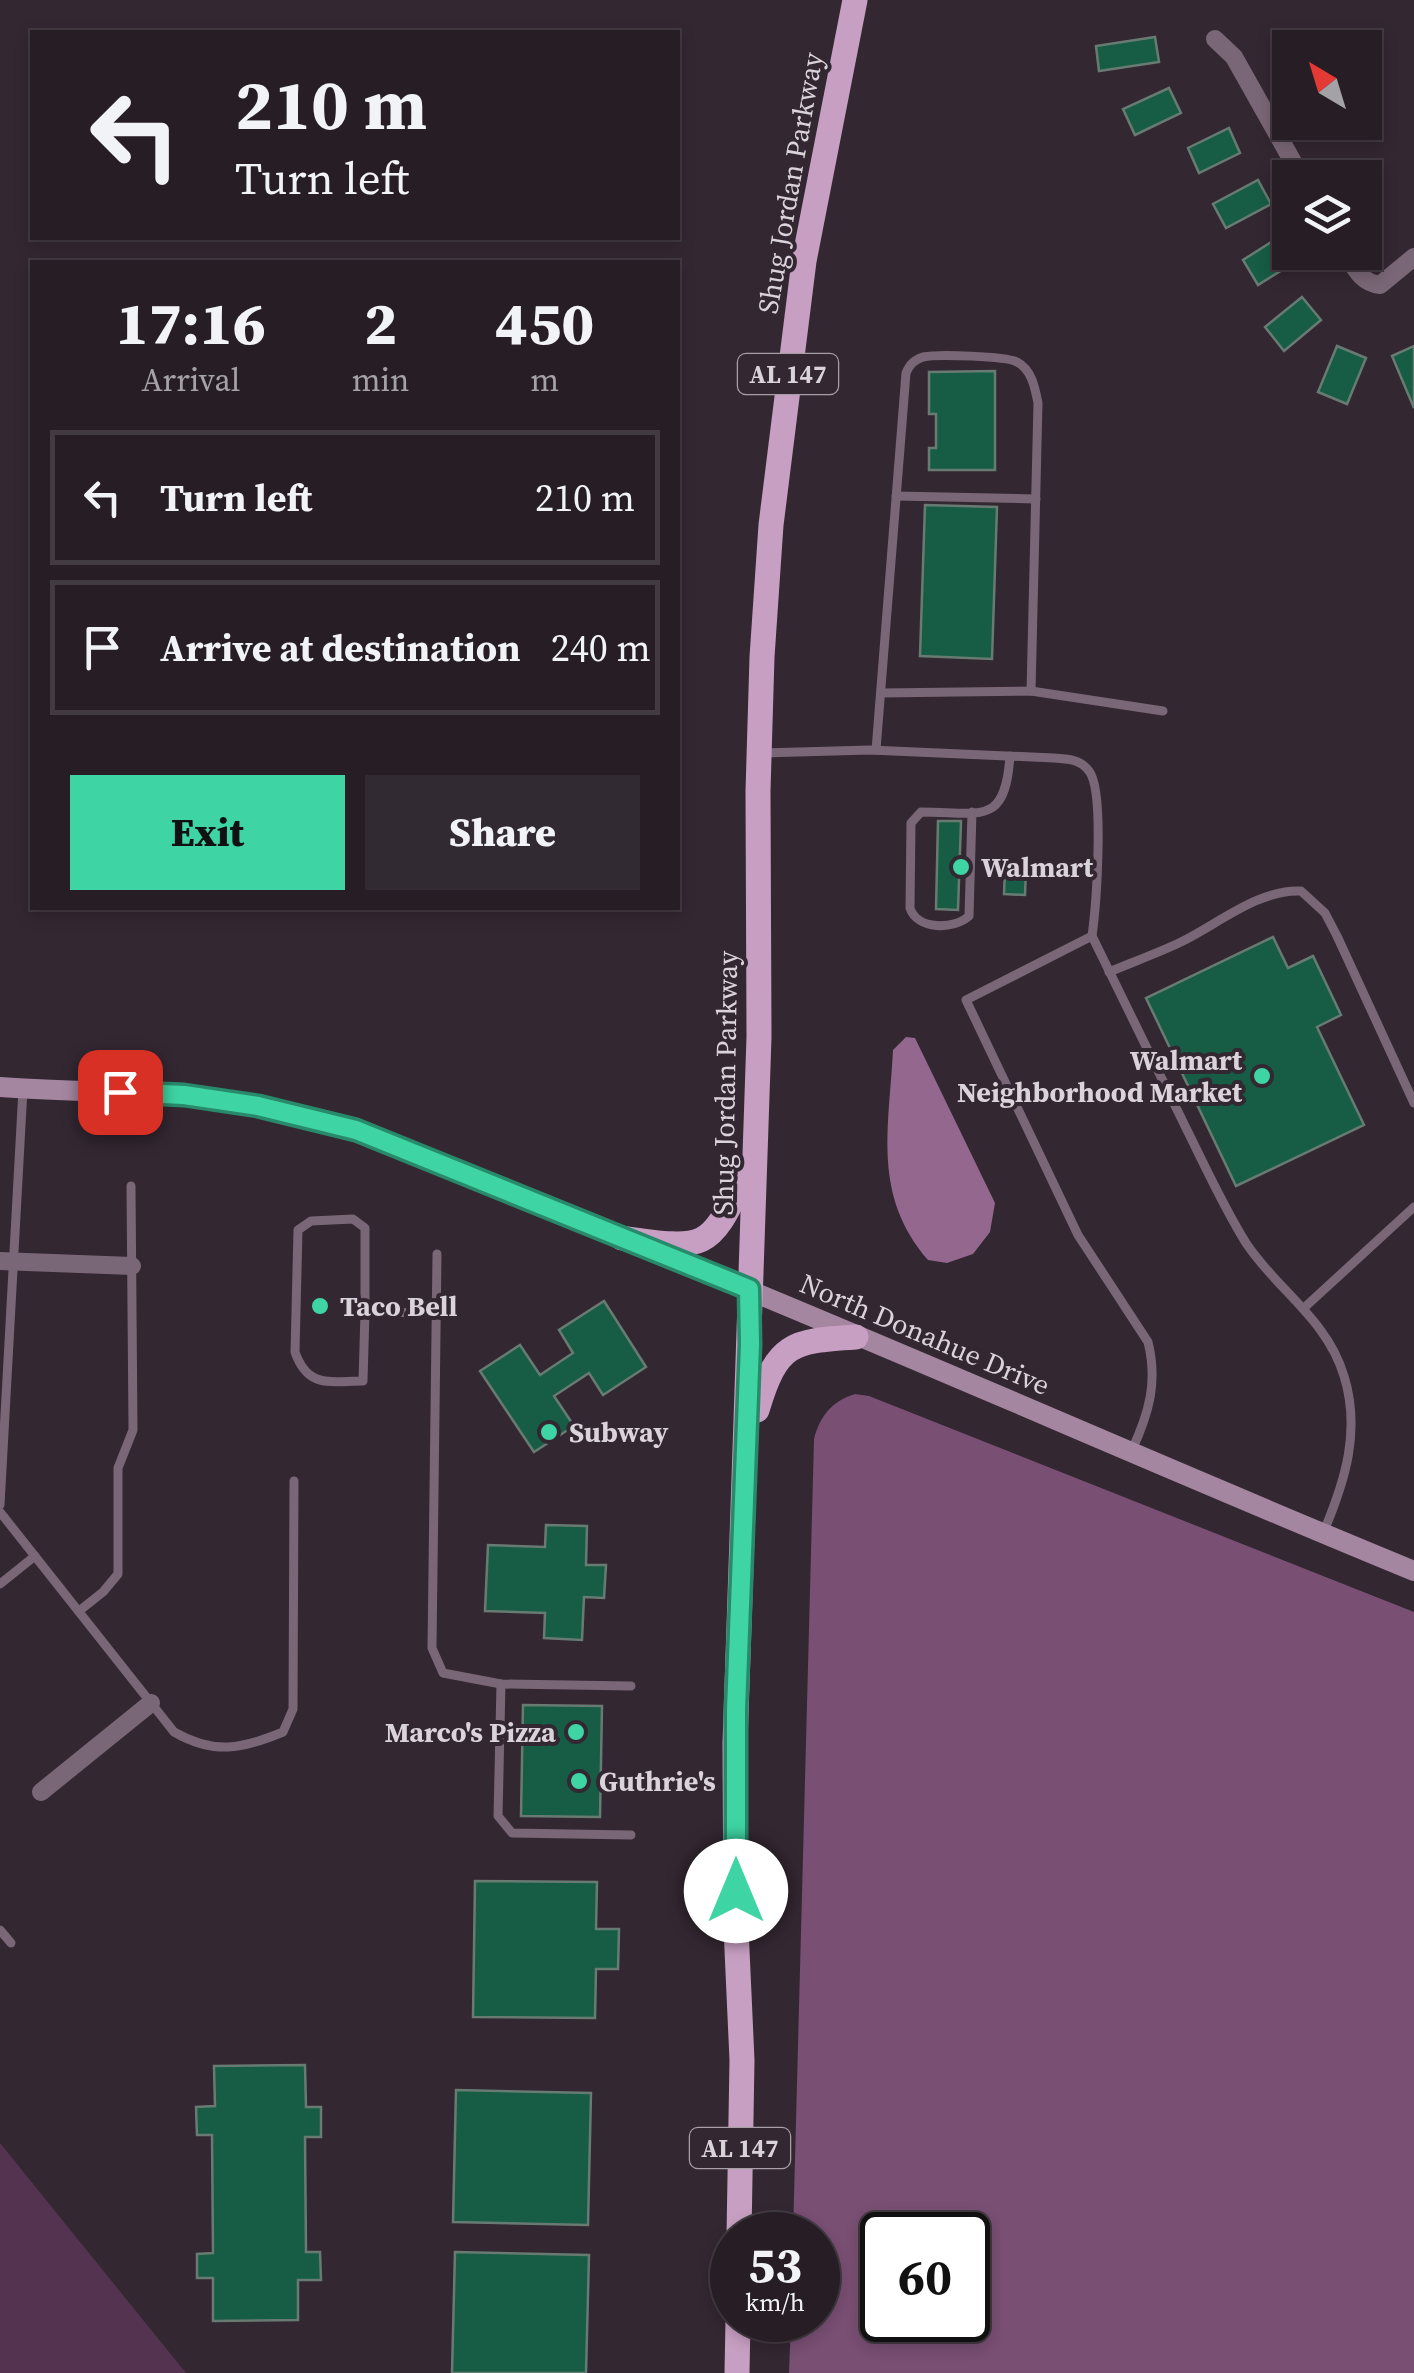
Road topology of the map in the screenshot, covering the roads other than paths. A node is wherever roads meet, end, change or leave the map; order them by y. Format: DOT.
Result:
graph roads {
  1 [pos="855,0"];
  2 [pos="1214,39"];
  3 [pos="1292,160"];
  4 [pos="1414,257"];
  5 [pos="1356,270"];
  6 [pos="896,496"];
  7 [pos="1036,499"];
  8 [pos="1031,690"];
  9 [pos="881,693"];
  10 [pos="1163,711"];
  11 [pos="876,750"];
  12 [pos="759,753"];
  13 [pos="1010,756"];
  14 [pos="972,812"];
  15 [pos="1092,936"];
  16 [pos="1109,972"];
  17 [pos="0,1087"];
  18 [pos="23,1088"];
  19 [pos="1414,1103"];
  20 [pos="754,1157"];
  21 [pos="131,1186"];
  22 [pos="1414,1207"];
  23 [pos="622,1238"];
  24 [pos="437,1254"];
  25 [pos="7,1262"];
  26 [pos="132,1266"];
  27 [pos="749,1289"];
  28 [pos="1304,1307"];
  29 [pos="365,1312"];
  30 [pos="437,1313"];
  31 [pos="856,1337"];
  32 [pos="746,1443"];
  33 [pos="1132,1451"];
  34 [pos="294,1481"];
  35 [pos="0,1508"];
  36 [pos="1323,1534"];
  37 [pos="35,1556"];
  38 [pos="1414,1571"];
  39 [pos="0,1584"];
  40 [pos="78,1611"];
  41 [pos="501,1684"];
  42 [pos="631,1686"];
  43 [pos="151,1702"];
  44 [pos="40,1792"];
  45 [pos="631,1835"];
  46 [pos="0,1930"];
  47 [pos="11,1943"];
  48 [pos="739,2212"];
  49 [pos="738,2342"];
  50 [pos="737,2373"];
  1 -- 12 [label="main road, Shug Jordan Parkway / AL 147"];
  2 -- 3 [label="street"];
  4 -- 5 [label="street"];
  6 -- 7 [label="lane"];
  6 -- 7 [label="lane"];
  6 -- 9 [label="lane"];
  7 -- 8 [label="lane"];
  8 -- 9 [label="lane"];
  8 -- 10 [label="lane"];
  9 -- 11 [label="lane"];
  11 -- 12 [label="lane"];
  11 -- 13 [label="lane"];
  12 -- 20 [label="main road, Shug Jordan Parkway / AL 147"];
  13 -- 14 [label="lane"];
  13 -- 15 [label="lane"];
  14 -- 14 [label="lane"];
  15 -- 16 [label="lane"];
  15 -- 33 [label="lane"];
  16 -- 19 [label="lane"];
  16 -- 28 [label="lane"];
  17 -- 18 [label="street, North Donahue Drive"];
  18 -- 23 [label="street, North Donahue Drive"];
  18 -- 25 [label="lane"];
  20 -- 23 [label="main road"];
  20 -- 27 [label="main road, Shug Jordan Parkway / AL 147"];
  21 -- 26 [label="lane"];
  22 -- 28 [label="lane"];
  23 -- 27 [label="street, North Donahue Drive"];
  24 -- 30 [label="lane"];
  25 -- 26 [label="street"];
  25 -- 35 [label="lane"];
  26 -- 40 [label="lane"];
  27 -- 31 [label="street, North Donahue Drive"];
  27 -- 32 [label="main road, Shug Jordan Parkway / AL 147"];
  28 -- 36 [label="lane"];
  29 -- 29 [label="lane"];
  29 -- 30 [label="lane"];
  30 -- 41 [label="lane"];
  31 -- 32 [label="main road"];
  31 -- 33 [label="street, North Donahue Drive"];
  32 -- 48 [label="main road, Shug Jordan Parkway / AL 147"];
  33 -- 36 [label="street, North Donahue Drive"];
  34 -- 43 [label="lane"];
  35 -- 37 [label="lane"];
  36 -- 38 [label="street, North Donahue Drive"];
  37 -- 39 [label="lane"];
  37 -- 40 [label="lane"];
  40 -- 43 [label="lane"];
  41 -- 42 [label="lane"];
  41 -- 45 [label="lane"];
  43 -- 44 [label="street"];
  46 -- 47 [label="lane"];
  49 -- 50 [label="main road"];
}
